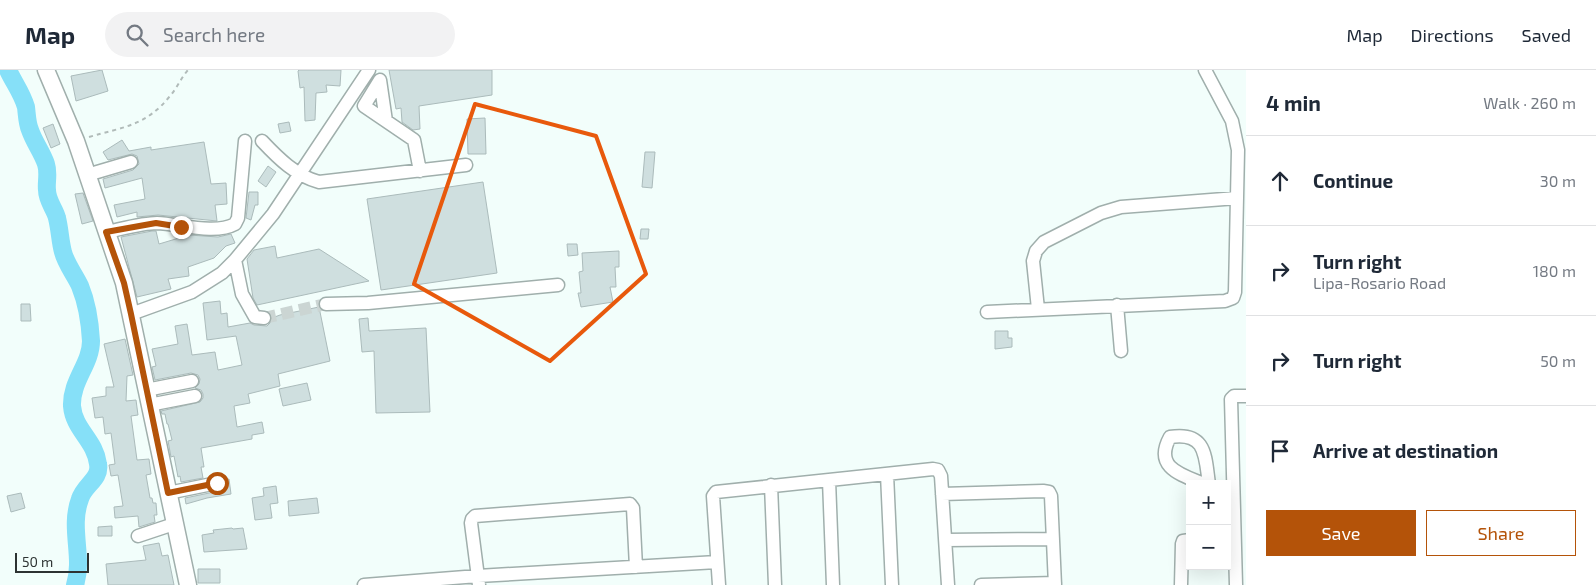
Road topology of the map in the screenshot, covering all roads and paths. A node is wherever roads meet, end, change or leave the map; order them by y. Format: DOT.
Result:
graph roads {
  1 [pos="46,70"];
  2 [pos="188,70"];
  3 [pos="369,70"];
  4 [pos="1205,70"];
  5 [pos="386,121"];
  6 [pos="76,141"];
  7 [pos="262,141"];
  8 [pos="245,142"];
  9 [pos="131,162"];
  10 [pos="466,165"];
  11 [pos="420,171"];
  12 [pos="300,174"];
  13 [pos="87,175"];
  14 [pos="1237,198"];
  15 [pos="106,232"];
  16 [pos="235,260"];
  17 [pos="558,285"];
  18 [pos="326,304"];
  19 [pos="1117,306"];
  20 [pos="1038,309"];
  21 [pos="987,312"];
  22 [pos="131,314"];
  23 [pos="264,318"];
  24 [pos="1121,351"];
  25 [pos="192,381"];
  26 [pos="195,396"];
  27 [pos="1246,396"];
  28 [pos="148,397"];
  29 [pos="887,474"];
  30 [pos="829,480"];
  31 [pos="1195,480"];
  32 [pos="1208,480"];
  33 [pos="217,483"];
  34 [pos="771,485"];
  35 [pos="1238,491"];
  36 [pos="168,493"];
  37 [pos="942,494"];
  38 [pos="174,524"];
  39 [pos="138,536"];
  40 [pos="1053,539"];
  41 [pos="1231,539"];
  42 [pos="946,540"];
  43 [pos="1186,541"];
  44 [pos="717,562"];
  45 [pos="636,567"];
  46 [pos="478,580"];
  47 [pos="1055,584"];
  48 [pos="188,585"];
  49 [pos="364,585"];
  50 [pos="719,585"];
  51 [pos="775,585"];
  52 [pos="833,585"];
  53 [pos="892,585"];
  54 [pos="948,585"];
  55 [pos="981,585"];
  56 [pos="1181,585"];
  57 [pos="1236,585"];
  1 -- 6 [label="main road"];
  2 -- 6 [label="path"];
  3 -- 12 [label="street"];
  4 -- 14 [label="street"];
  5 -- 11 [label="street"];
  6 -- 13 [label="main road"];
  7 -- 12 [label="street"];
  8 -- 15 [label="street"];
  9 -- 13 [label="street"];
  10 -- 11 [label="street"];
  11 -- 12 [label="street"];
  12 -- 16 [label="street"];
  13 -- 15 [label="main road"];
  14 -- 19 [label="street"];
  14 -- 20 [label="street"];
  15 -- 22 [label="main road"];
  16 -- 22 [label="street"];
  16 -- 23 [label="street"];
  17 -- 18 [label="street"];
  19 -- 20 [label="street"];
  19 -- 24 [label="street"];
  20 -- 21 [label="street"];
  22 -- 28 [label="main road"];
  25 -- 28 [label="street"];
  26 -- 28 [label="street"];
  27 -- 35 [label="street"];
  28 -- 36 [label="main road"];
  29 -- 30 [label="street"];
  29 -- 37 [label="street"];
  29 -- 53 [label="street"];
  30 -- 34 [label="street"];
  30 -- 52 [label="street"];
  31 -- 32 [label="street"];
  33 -- 36 [label="street"];
  34 -- 44 [label="street"];
  34 -- 51 [label="street"];
  35 -- 41 [label="street"];
  36 -- 38 [label="main road"];
  37 -- 40 [label="street"];
  37 -- 42 [label="street"];
  38 -- 39 [label="street"];
  38 -- 48 [label="main road"];
  40 -- 42 [label="street"];
  40 -- 47 [label="street"];
  41 -- 57 [label="street"];
  42 -- 54 [label="street"];
  43 -- 56 [label="street"];
  44 -- 45 [label="street"];
  44 -- 50 [label="street"];
  45 -- 46 [label="street"];
  45 -- 46 [label="street"];
  46 -- 49 [label="street"];
  47 -- 55 [label="street"];
}
